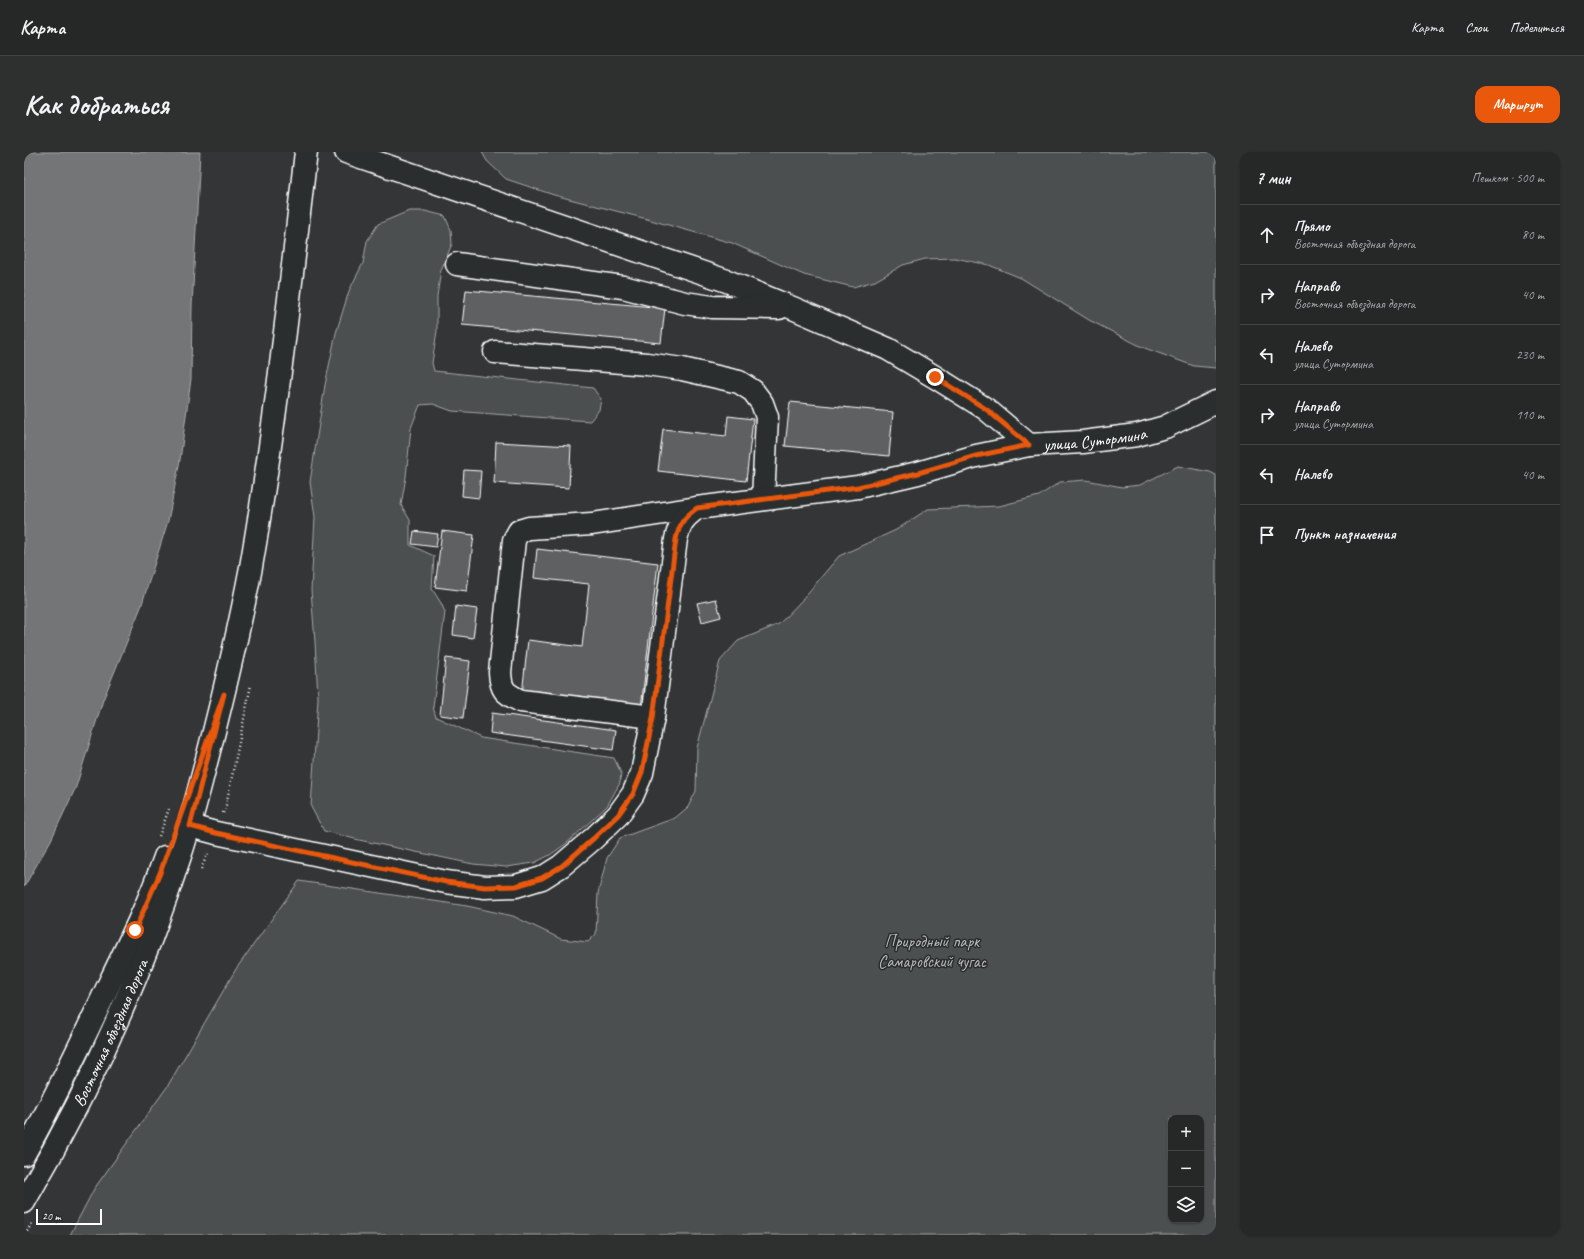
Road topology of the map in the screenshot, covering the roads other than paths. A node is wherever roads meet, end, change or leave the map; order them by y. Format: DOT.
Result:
graph roads {
  1 [pos="306,152"];
  2 [pos="346,152"];
  3 [pos="456,264"];
  4 [pos="795,309"];
  5 [pos="496,352"];
  6 [pos="1207,407"];
  7 [pos="1029,445"];
  8 [pos="763,499"];
  9 [pos="697,508"];
  10 [pos="224,694"];
  11 [pos="653,718"];
  12 [pos="190,826"];
  13 [pos="24,1154"];
  14 [pos="24,1202"];
  1 -- 10 [label="main road, Восточная объездная дорога"];
  2 -- 4 [label="main road"];
  3 -- 4 [label="main road"];
  4 -- 7 [label="main road"];
  5 -- 8 [label="main road"];
  6 -- 7 [label="main road, улица Сутормина"];
  7 -- 8 [label="main road, улица Сутормина"];
  8 -- 9 [label="main road, улица Сутормина"];
  9 -- 11 [label="main road"];
  9 -- 11 [label="main road, улица Сутормина"];
  10 -- 12 [label="main road, Восточная объездная дорога"];
  10 -- 13 [label="main road, Восточная объездная дорога"];
  11 -- 12 [label="main road"];
  12 -- 14 [label="main road, Восточная объездная дорога"];
}
